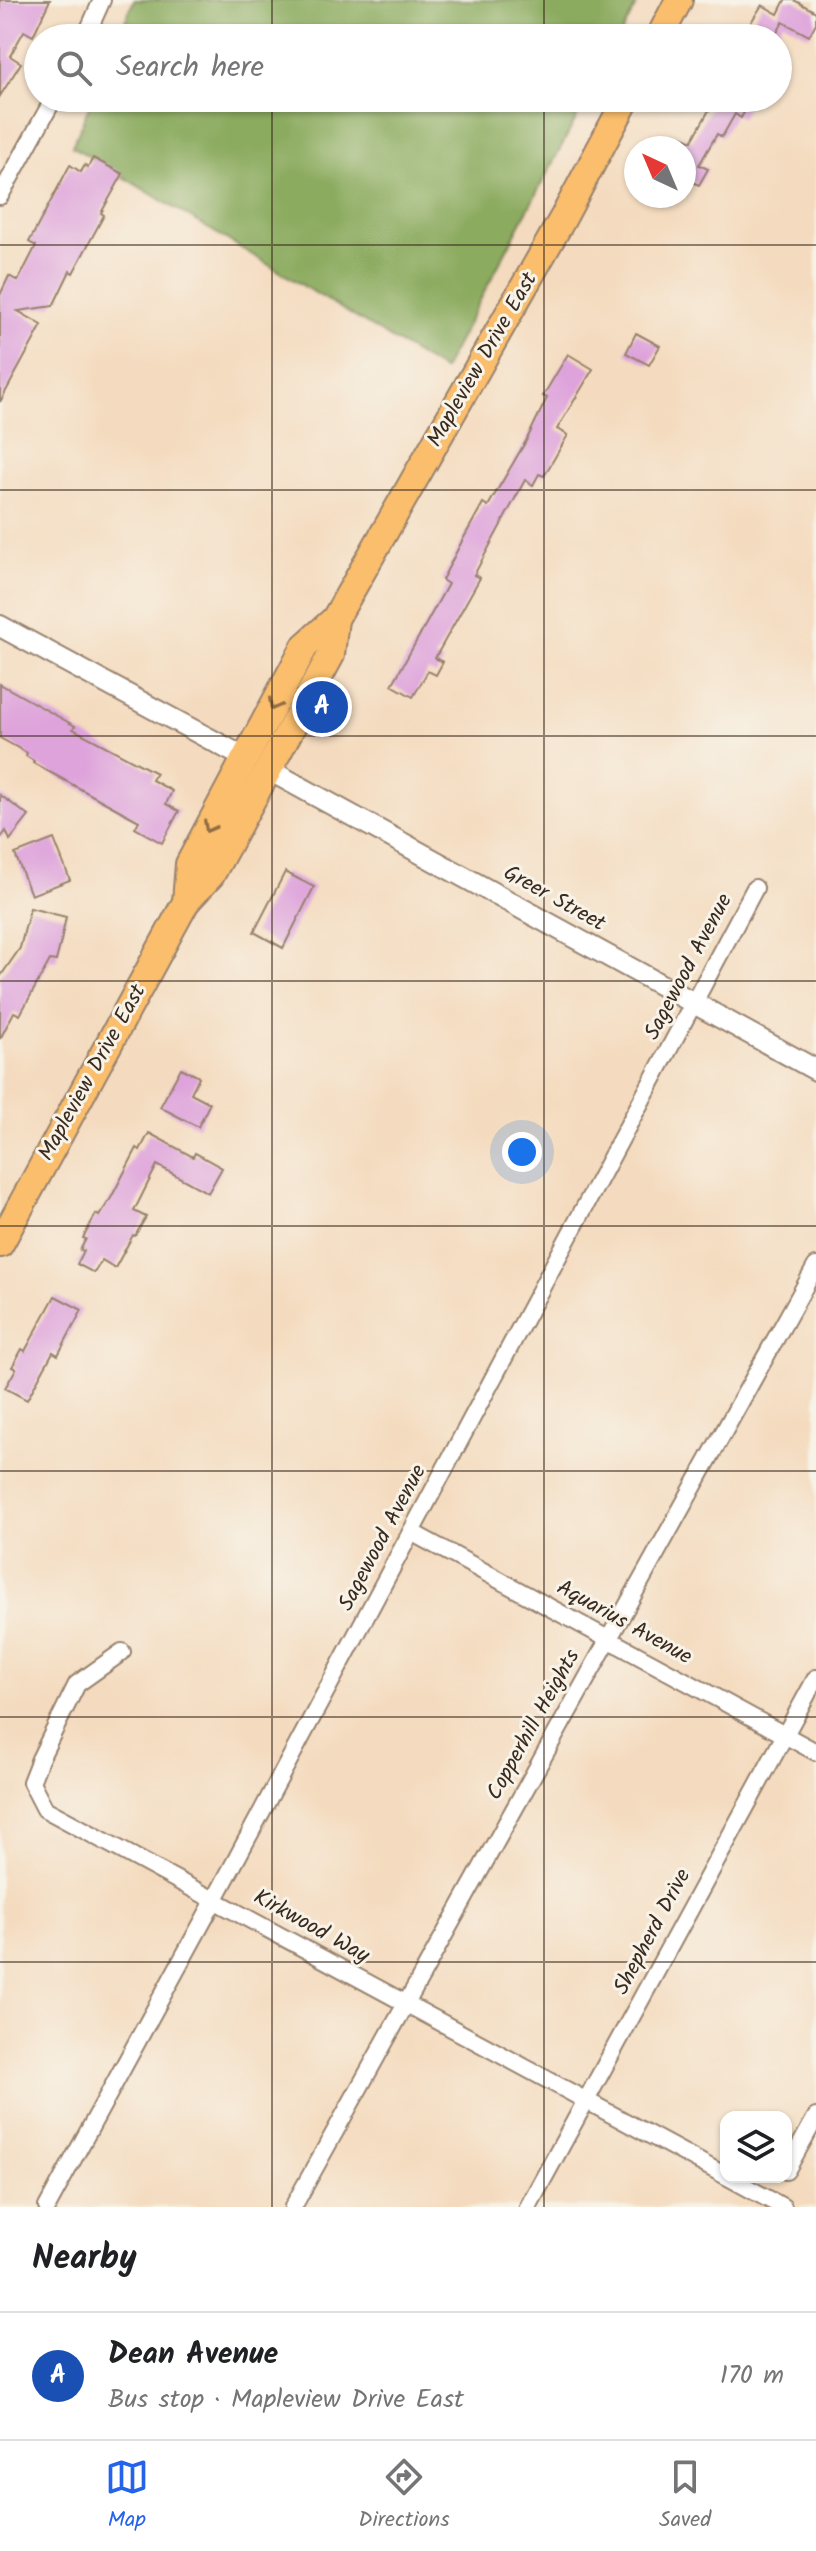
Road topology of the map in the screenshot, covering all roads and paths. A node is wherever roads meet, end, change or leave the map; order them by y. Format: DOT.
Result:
graph roads {
  1 [pos="102,0"];
  2 [pos="679,0"];
  3 [pos="91,24"];
  4 [pos="666,24"];
  5 [pos="46,112"];
  6 [pos="620,112"];
  7 [pos="0,196"];
  8 [pos="0,626"];
  9 [pos="257,764"];
  10 [pos="755,888"];
  11 [pos="695,1003"];
  12 [pos="816,1070"];
  13 [pos="0,1244"];
  14 [pos="816,1266"];
  15 [pos="411,1532"];
  16 [pos="607,1639"];
  17 [pos="122,1652"];
  18 [pos="816,1678"];
  19 [pos="785,1735"];
  20 [pos="816,1752"];
  21 [pos="215,1899"];
  22 [pos="405,2004"];
  23 [pos="587,2101"];
  24 [pos="816,2117"];
  25 [pos="792,2160"];
  26 [pos="720,2172"];
  27 [pos="738,2183"];
  28 [pos="781,2183"];
  29 [pos="773,2205"];
  30 [pos="47,2207"];
  31 [pos="293,2207"];
  32 [pos="528,2207"];
  1 -- 3 [label="street"];
  2 -- 4 [label="main road"];
  5 -- 7 [label="street"];
  6 -- 9 [label="main road, Mapleview Drive East"];
  8 -- 9 [label="street, Greer Street"];
  9 -- 11 [label="street, Greer Street"];
  9 -- 13 [label="main road, Mapleview Drive East"];
  10 -- 11 [label="street, Sagewood Avenue"];
  11 -- 12 [label="street, Greer Street"];
  11 -- 15 [label="street, Sagewood Avenue"];
  14 -- 16 [label="street, Copperhill Heights"];
  15 -- 16 [label="street, Aquarius Avenue"];
  15 -- 21 [label="street, Sagewood Avenue"];
  16 -- 19 [label="street, Aquarius Avenue"];
  16 -- 22 [label="street, Copperhill Heights"];
  17 -- 21 [label="street, Kirkwood Way"];
  18 -- 19 [label="street, Shepherd Drive"];
  19 -- 20 [label="street, Aquarius Avenue"];
  19 -- 23 [label="street, Shepherd Drive"];
  21 -- 22 [label="street, Kirkwood Way"];
  21 -- 30 [label="street, Sagewood Avenue"];
  22 -- 23 [label="street, Kirkwood Way"];
  22 -- 31 [label="street, Copperhill Heights"];
  23 -- 26 [label="street, Kirkwood Way"];
  23 -- 32 [label="street, Shepherd Drive"];
  24 -- 25 [label="street"];
  27 -- 29 [label="street, Kirkwood Way"];
  28 -- 29 [label="street"];
}
